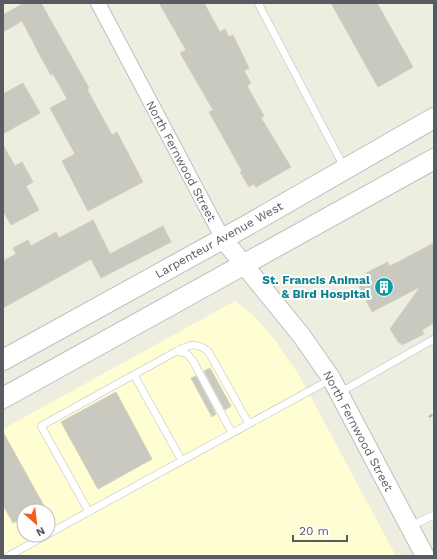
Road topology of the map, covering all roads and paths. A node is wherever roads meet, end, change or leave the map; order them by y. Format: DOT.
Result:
graph roads {
  1 [pos="98,3"];
  2 [pos="258,3"];
  3 [pos="434,118"];
  4 [pos="434,159"];
  5 [pos="345,169"];
  6 [pos="223,239"];
  7 [pos="243,265"];
  8 [pos="434,339"];
  9 [pos="177,351"];
  10 [pos="3,360"];
  11 [pos="134,375"];
  12 [pos="335,386"];
  13 [pos="3,398"];
  14 [pos="434,414"];
  15 [pos="429,417"];
  16 [pos="249,424"];
  17 [pos="232,433"];
  18 [pos="182,461"];
  19 [pos="88,512"];
  20 [pos="434,515"];
  21 [pos="409,527"];
  22 [pos="56,530"];
  23 [pos="32,543"];
  24 [pos="8,556"];
  25 [pos="425,556"];
  1 -- 6 [label="street, North Fernwood Street"];
  2 -- 5 [label="lane"];
  3 -- 5 [label="main road, Larpenteur Avenue West"];
  4 -- 7 [label="main road"];
  5 -- 6 [label="main road, Larpenteur Avenue West"];
  6 -- 7 [label="street, North Fernwood Street"];
  6 -- 10 [label="main road, Larpenteur Avenue West"];
  7 -- 12 [label="street, North Fernwood Street"];
  7 -- 13 [label="main road"];
  8 -- 12 [label="lane"];
  9 -- 11 [label="lane"];
  9 -- 16 [label="lane"];
  9 -- 17 [label="lane"];
  11 -- 18 [label="lane"];
  11 -- 19 [label="lane"];
  12 -- 16 [label="lane"];
  12 -- 21 [label="street, North Fernwood Street"];
  14 -- 15 [label="path"];
  16 -- 17 [label="lane"];
  17 -- 18 [label="lane"];
  18 -- 19 [label="lane"];
  19 -- 22 [label="lane"];
  20 -- 21 [label="lane"];
  21 -- 25 [label="street, North Fernwood Street"];
  23 -- 24 [label="lane"];
}
